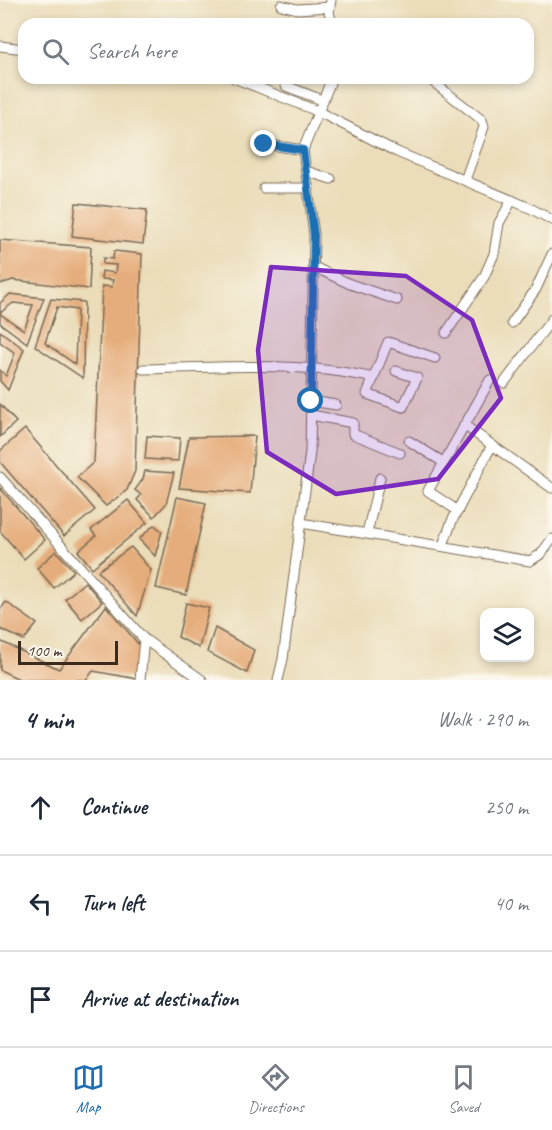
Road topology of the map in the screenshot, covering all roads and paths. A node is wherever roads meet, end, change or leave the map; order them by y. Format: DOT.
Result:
graph roads {
  1 [pos="309,3"];
  2 [pos="330,4"];
  3 [pos="281,5"];
  4 [pos="0,46"];
  5 [pos="18,48"];
  6 [pos="249,84"];
  7 [pos="329,84"];
  8 [pos="436,84"];
  9 [pos="286,86"];
  10 [pos="322,99"];
  11 [pos="317,111"];
  12 [pos="264,144"];
  13 [pos="303,150"];
  14 [pos="306,171"];
  15 [pos="331,179"];
  16 [pos="465,180"];
  17 [pos="264,188"];
  18 [pos="309,188"];
  19 [pos="512,200"];
  20 [pos="552,220"];
  21 [pos="552,254"];
  22 [pos="315,267"];
  23 [pos="397,300"];
  24 [pos="552,319"];
  25 [pos="512,323"];
  26 [pos="446,333"];
  27 [pos="435,358"];
  28 [pos="143,369"];
  29 [pos="311,370"];
  30 [pos="396,371"];
  31 [pos="374,378"];
  32 [pos="490,380"];
  33 [pos="504,383"];
  34 [pos="311,401"];
  35 [pos="336,405"];
  36 [pos="310,416"];
  37 [pos="464,426"];
  38 [pos="409,441"];
  39 [pos="492,445"];
  40 [pos="400,453"];
  41 [pos="444,462"];
  42 [pos="0,477"];
  43 [pos="380,478"];
  44 [pos="552,488"];
  45 [pos="458,511"];
  46 [pos="301,523"];
  47 [pos="367,533"];
  48 [pos="552,539"];
  49 [pos="443,545"];
  50 [pos="144,639"];
  51 [pos="140,680"];
  52 [pos="202,680"];
  53 [pos="278,680"];
  1 -- 2 [label="street"];
  1 -- 3 [label="street"];
  4 -- 5 [label="street"];
  6 -- 11 [label="street"];
  7 -- 10 [label="street"];
  8 -- 16 [label="street"];
  9 -- 10 [label="street"];
  10 -- 11 [label="street"];
  11 -- 13 [label="street"];
  11 -- 16 [label="street"];
  12 -- 13 [label="street"];
  13 -- 14 [label="street"];
  14 -- 15 [label="street"];
  14 -- 18 [label="street"];
  16 -- 19 [label="street"];
  17 -- 18 [label="street"];
  18 -- 22 [label="street"];
  19 -- 20 [label="street"];
  19 -- 26 [label="street"];
  21 -- 25 [label="street"];
  22 -- 23 [label="street"];
  22 -- 29 [label="street"];
  24 -- 33 [label="street"];
  27 -- 31 [label="street"];
  28 -- 29 [label="street"];
  29 -- 31 [label="street"];
  29 -- 34 [label="street"];
  30 -- 31 [label="street"];
  32 -- 37 [label="street"];
  34 -- 35 [label="street"];
  34 -- 36 [label="street"];
  36 -- 40 [label="street"];
  36 -- 46 [label="street"];
  37 -- 39 [label="street"];
  37 -- 41 [label="street"];
  38 -- 41 [label="street"];
  39 -- 44 [label="street"];
  39 -- 45 [label="street"];
  41 -- 45 [label="street"];
  42 -- 50 [label="street"];
  43 -- 47 [label="street"];
  45 -- 49 [label="street"];
  46 -- 47 [label="street"];
  46 -- 53 [label="street"];
  47 -- 49 [label="street"];
  48 -- 49 [label="street"];
  50 -- 51 [label="street"];
  50 -- 52 [label="street"];
}
